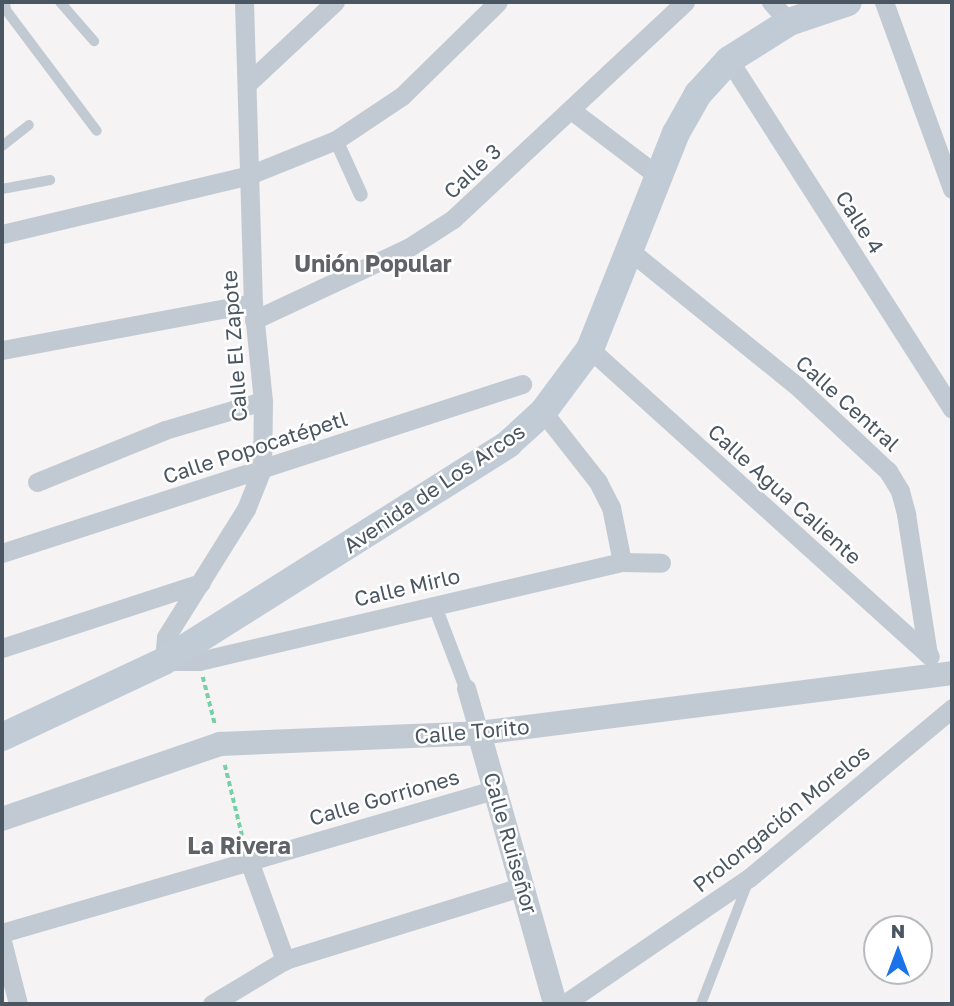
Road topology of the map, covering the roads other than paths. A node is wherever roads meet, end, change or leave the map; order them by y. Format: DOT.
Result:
graph roads {
  1 [pos="5,2"];
  2 [pos="60,2"];
  3 [pos="244,2"];
  4 [pos="335,2"];
  5 [pos="499,2"];
  6 [pos="685,2"];
  7 [pos="771,2"];
  8 [pos="848,2"];
  9 [pos="884,2"];
  10 [pos="789,22"];
  11 [pos="94,41"];
  12 [pos="729,60"];
  13 [pos="248,83"];
  14 [pos="571,110"];
  15 [pos="29,125"];
  16 [pos="97,131"];
  17 [pos="336,139"];
  18 [pos="2,146"];
  19 [pos="249,176"];
  20 [pos="658,176"];
  21 [pos="50,180"];
  22 [pos="2,189"];
  23 [pos="952,189"];
  24 [pos="361,195"];
  25 [pos="2,234"];
  26 [pos="629,250"];
  27 [pos="253,312"];
  28 [pos="590,349"];
  29 [pos="2,350"];
  30 [pos="522,384"];
  31 [pos="263,401"];
  32 [pos="952,409"];
  33 [pos="543,412"];
  34 [pos="261,469"];
  35 [pos="37,482"];
  36 [pos="2,553"];
  37 [pos="622,562"];
  38 [pos="661,563"];
  39 [pos="201,583"];
  40 [pos="434,604"];
  41 [pos="2,648"];
  42 [pos="928,654"];
  43 [pos="164,661"];
  44 [pos="950,673"];
  45 [pos="466,688"];
  46 [pos="952,708"];
  47 [pos="479,733"];
  48 [pos="2,737"];
  49 [pos="497,789"];
  50 [pos="2,819"];
  51 [pos="248,858"];
  52 [pos="749,878"];
  53 [pos="524,886"];
  54 [pos="2,933"];
  55 [pos="2,941"];
  56 [pos="285,960"];
  57 [pos="18,1004"];
  58 [pos="212,1004"];
  59 [pos="555,1004"];
  60 [pos="564,1004"];
  61 [pos="701,1004"];
  1 -- 16 [label="lane"];
  2 -- 11 [label="lane"];
  3 -- 13 [label="street, Calle El Zapote"];
  4 -- 13 [label="street"];
  5 -- 17 [label="street"];
  6 -- 14 [label="street, Calle 3"];
  7 -- 10 [label="street"];
  8 -- 10 [label="main road, Avenida de Los Arcos"];
  9 -- 23 [label="street"];
  10 -- 12 [label="main road, Avenida de Los Arcos"];
  12 -- 20 [label="main road, Avenida de Los Arcos"];
  12 -- 32 [label="street, Calle 4"];
  13 -- 19 [label="street, Calle El Zapote"];
  14 -- 20 [label="street"];
  14 -- 27 [label="street, Calle 3"];
  15 -- 18 [label="lane"];
  17 -- 19 [label="street"];
  17 -- 24 [label="street"];
  19 -- 25 [label="street"];
  19 -- 27 [label="street, Calle El Zapote"];
  20 -- 26 [label="main road, Avenida de Los Arcos"];
  21 -- 22 [label="lane"];
  26 -- 28 [label="main road, Avenida de Los Arcos"];
  26 -- 42 [label="street, Calle Central"];
  27 -- 29 [label="street, Calle 3"];
  27 -- 31 [label="street, Calle El Zapote"];
  28 -- 33 [label="main road, Avenida de Los Arcos"];
  28 -- 42 [label="street, Calle Agua Caliente"];
  30 -- 34 [label="street, Calle Popocatépetl"];
  31 -- 34 [label="street, Calle El Zapote"];
  31 -- 35 [label="street"];
  33 -- 37 [label="street"];
  33 -- 43 [label="main road, Avenida de Los Arcos"];
  34 -- 36 [label="street, Calle Popocatépetl"];
  34 -- 39 [label="street, Calle El Zapote"];
  37 -- 38 [label="street, Calle Mirlo"];
  37 -- 40 [label="street, Calle Mirlo"];
  39 -- 41 [label="street"];
  39 -- 43 [label="street, Calle El Zapote"];
  40 -- 43 [label="street, Calle Mirlo"];
  40 -- 45 [label="street, Calle Ruiseñor"];
  42 -- 44 [label="street, Calle Agua Caliente"];
  43 -- 48 [label="main road, Avenida de Los Arcos"];
  44 -- 47 [label="street, Calle Torito"];
  45 -- 47 [label="street, Calle Ruiseñor"];
  46 -- 52 [label="street, Prolongación Morelos"];
  47 -- 49 [label="street, Calle Ruiseñor"];
  47 -- 50 [label="street, Calle Torito"];
  49 -- 51 [label="street, Calle Gorriones"];
  49 -- 53 [label="street, Calle Ruiseñor"];
  51 -- 54 [label="street, Calle Gorriones"];
  51 -- 56 [label="street"];
  52 -- 60 [label="street, Prolongación Morelos"];
  52 -- 61 [label="lane"];
  53 -- 56 [label="street"];
  53 -- 59 [label="street, Calle Ruiseñor"];
  55 -- 57 [label="street"];
  56 -- 58 [label="street"];
}
